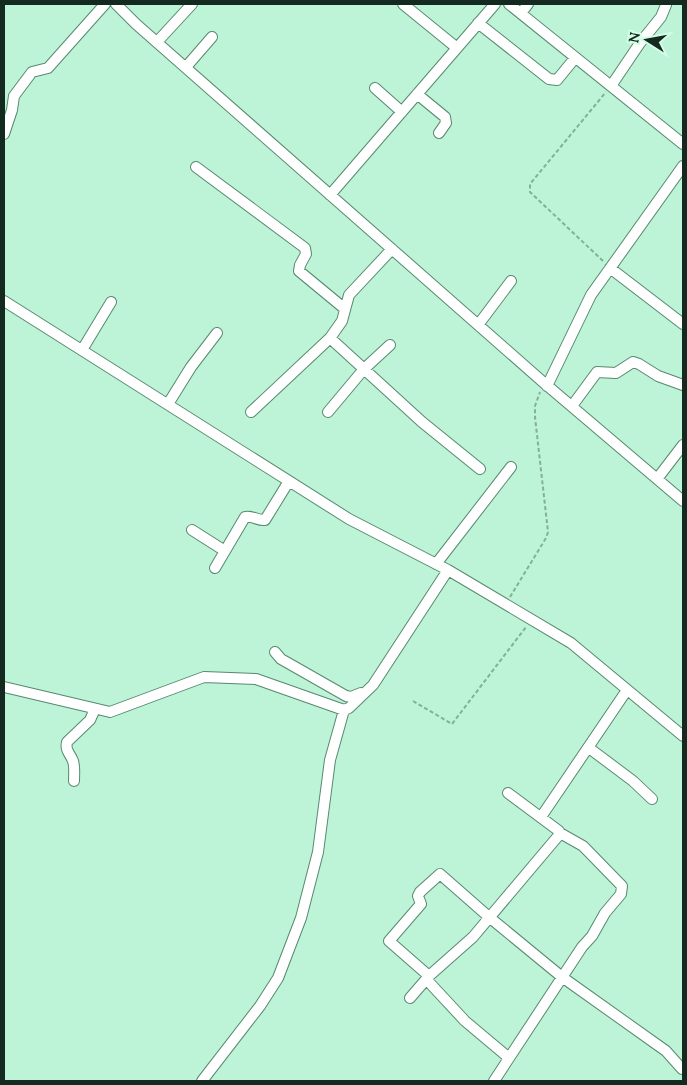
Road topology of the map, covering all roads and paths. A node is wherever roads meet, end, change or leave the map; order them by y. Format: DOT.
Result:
graph roads {
  1 [pos="105,4"];
  2 [pos="116,4"];
  3 [pos="192,4"];
  4 [pos="403,4"];
  5 [pos="510,4"];
  6 [pos="528,4"];
  7 [pos="491,5"];
  8 [pos="666,5"];
  9 [pos="521,13"];
  10 [pos="478,23"];
  11 [pos="212,37"];
  12 [pos="157,42"];
  13 [pos="457,48"];
  14 [pos="575,58"];
  15 [pos="186,68"];
  16 [pos="611,86"];
  17 [pos="375,88"];
  18 [pos="417,94"];
  19 [pos="402,112"];
  20 [pos="439,133"];
  21 [pos="4,134"];
  22 [pos="683,144"];
  23 [pos="683,166"];
  24 [pos="196,167"];
  25 [pos="330,195"];
  26 [pos="392,249"];
  27 [pos="610,268"];
  28 [pos="511,281"];
  29 [pos="4,301"];
  30 [pos="111,302"];
  31 [pos="345,309"];
  32 [pos="683,324"];
  33 [pos="478,325"];
  34 [pos="218,333"];
  35 [pos="330,338"];
  36 [pos="390,344"];
  37 [pos="82,350"];
  38 [pos="364,369"];
  39 [pos="545,384"];
  40 [pos="683,385"];
  41 [pos="168,404"];
  42 [pos="572,406"];
  43 [pos="251,412"];
  44 [pos="328,412"];
  45 [pos="683,445"];
  46 [pos="511,467"];
  47 [pos="480,469"];
  48 [pos="657,479"];
  49 [pos="289,481"];
  50 [pos="683,501"];
  51 [pos="192,530"];
  52 [pos="225,551"];
  53 [pos="436,564"];
  54 [pos="215,568"];
  55 [pos="448,570"];
  56 [pos="506,604"];
  57 [pos="532,619"];
  58 [pos="275,652"];
  59 [pos="4,687"];
  60 [pos="627,690"];
  61 [pos="367,691"];
  62 [pos="413,701"];
  63 [pos="94,709"];
  64 [pos="344,710"];
  65 [pos="683,736"];
  66 [pos="589,748"];
  67 [pos="74,781"];
  68 [pos="508,793"];
  69 [pos="652,799"];
  70 [pos="541,817"];
  71 [pos="560,833"];
  72 [pos="489,917"];
  73 [pos="562,977"];
  74 [pos="428,978"];
  75 [pos="410,998"];
  76 [pos="509,1058"];
  77 [pos="682,1069"];
  78 [pos="202,1081"];
  79 [pos="494,1081"];
  1 -- 21 [label="street"];
  2 -- 12 [label="street"];
  3 -- 12 [label="street"];
  4 -- 13 [label="street"];
  5 -- 9 [label="street"];
  6 -- 9 [label="street"];
  7 -- 10 [label="street"];
  8 -- 16 [label="street"];
  9 -- 14 [label="street"];
  10 -- 13 [label="street"];
  10 -- 14 [label="street"];
  11 -- 15 [label="street"];
  12 -- 15 [label="street"];
  13 -- 18 [label="street"];
  14 -- 16 [label="street"];
  15 -- 25 [label="street"];
  16 -- 22 [label="street"];
  16 -- 27 [label="path"];
  17 -- 19 [label="street"];
  18 -- 19 [label="street"];
  18 -- 20 [label="street"];
  19 -- 25 [label="street"];
  23 -- 27 [label="street"];
  24 -- 31 [label="street"];
  25 -- 26 [label="street"];
  26 -- 31 [label="street"];
  26 -- 33 [label="street"];
  27 -- 32 [label="street"];
  27 -- 39 [label="street"];
  28 -- 33 [label="street"];
  29 -- 37 [label="street"];
  30 -- 37 [label="street"];
  31 -- 35 [label="street"];
  33 -- 39 [label="street"];
  34 -- 41 [label="street"];
  35 -- 38 [label="street"];
  35 -- 43 [label="street"];
  36 -- 38 [label="street"];
  37 -- 41 [label="street"];
  38 -- 44 [label="street"];
  38 -- 47 [label="street"];
  39 -- 42 [label="street"];
  39 -- 56 [label="path"];
  40 -- 42 [label="street"];
  41 -- 49 [label="street"];
  42 -- 48 [label="street"];
  45 -- 48 [label="street"];
  46 -- 53 [label="street"];
  48 -- 50 [label="street"];
  49 -- 52 [label="street"];
  49 -- 53 [label="street"];
  51 -- 52 [label="street"];
  52 -- 54 [label="street"];
  53 -- 55 [label="street"];
  55 -- 56 [label="street"];
  55 -- 61 [label="street"];
  56 -- 57 [label="street"];
  57 -- 60 [label="street"];
  57 -- 62 [label="path"];
  58 -- 61 [label="street"];
  59 -- 63 [label="street"];
  60 -- 65 [label="street"];
  60 -- 66 [label="street"];
  61 -- 64 [label="street"];
  63 -- 64 [label="street"];
  63 -- 67 [label="street"];
  64 -- 78 [label="street"];
  66 -- 69 [label="street"];
  66 -- 70 [label="street"];
  68 -- 70 [label="street"];
  70 -- 71 [label="street"];
  71 -- 72 [label="street"];
  71 -- 73 [label="street"];
  72 -- 73 [label="street"];
  72 -- 74 [label="street"];
  72 -- 74 [label="street"];
  73 -- 76 [label="street"];
  73 -- 77 [label="street"];
  74 -- 75 [label="street"];
  74 -- 76 [label="street"];
  76 -- 79 [label="street"];
}
